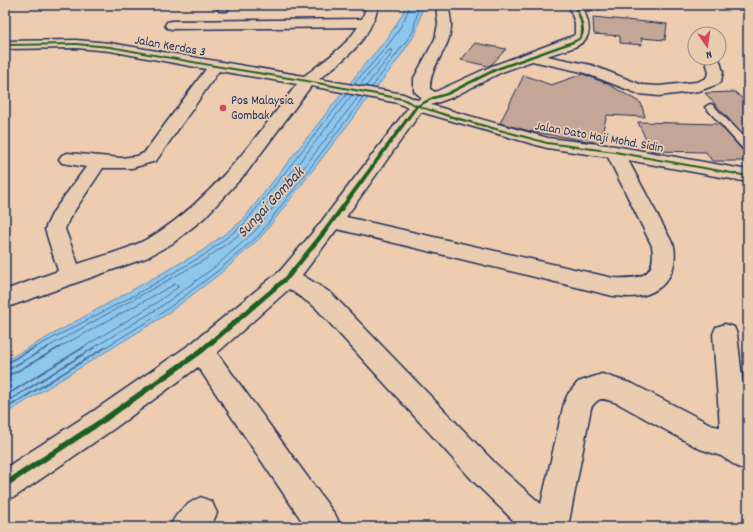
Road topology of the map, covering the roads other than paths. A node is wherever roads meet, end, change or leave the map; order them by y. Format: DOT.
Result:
graph roads {
  1 [pos="373,5"];
  2 [pos="442,5"];
  3 [pos="599,5"];
  4 [pos="367,23"];
  5 [pos="172,25"];
  6 [pos="5,45"];
  7 [pos="532,57"];
  8 [pos="215,66"];
  9 [pos="714,66"];
  10 [pos="307,81"];
  11 [pos="330,85"];
  12 [pos="417,101"];
  13 [pos="710,107"];
  14 [pos="748,148"];
  15 [pos="614,152"];
  16 [pos="68,159"];
  17 [pos="99,161"];
  18 [pos="748,176"];
  19 [pos="332,221"];
  20 [pos="71,276"];
  21 [pos="288,277"];
  22 [pos="5,299"];
  23 [pos="725,334"];
  24 [pos="200,351"];
  25 [pos="738,450"];
  26 [pos="5,485"];
  27 [pos="325,527"];
  28 [pos="543,527"];
  29 [pos="552,527"];
  1 -- 4 [label="street"];
  2 -- 12 [label="street"];
  3 -- 7 [label="street"];
  4 -- 5 [label="street"];
  4 -- 10 [label="street"];
  6 -- 8 [label="street, Jalan Kerdas 3"];
  7 -- 9 [label="street"];
  7 -- 12 [label="street"];
  8 -- 10 [label="street, Jalan Kerdas 3"];
  8 -- 17 [label="street"];
  10 -- 11 [label="street, Jalan Kerdas 3"];
  10 -- 20 [label="street"];
  11 -- 12 [label="street, Jalan Dato Haji Mohd. Sidin"];
  12 -- 15 [label="street, Jalan Dato Haji Mohd. Sidin"];
  12 -- 19 [label="street"];
  13 -- 14 [label="lane"];
  15 -- 18 [label="street, Jalan Dato Haji Mohd. Sidin"];
  15 -- 19 [label="street"];
  16 -- 17 [label="street"];
  17 -- 20 [label="street"];
  19 -- 21 [label="street"];
  20 -- 22 [label="street"];
  21 -- 24 [label="street"];
  21 -- 28 [label="street"];
  23 -- 25 [label="street"];
  24 -- 26 [label="street"];
  24 -- 27 [label="street"];
  25 -- 29 [label="street"];
}
